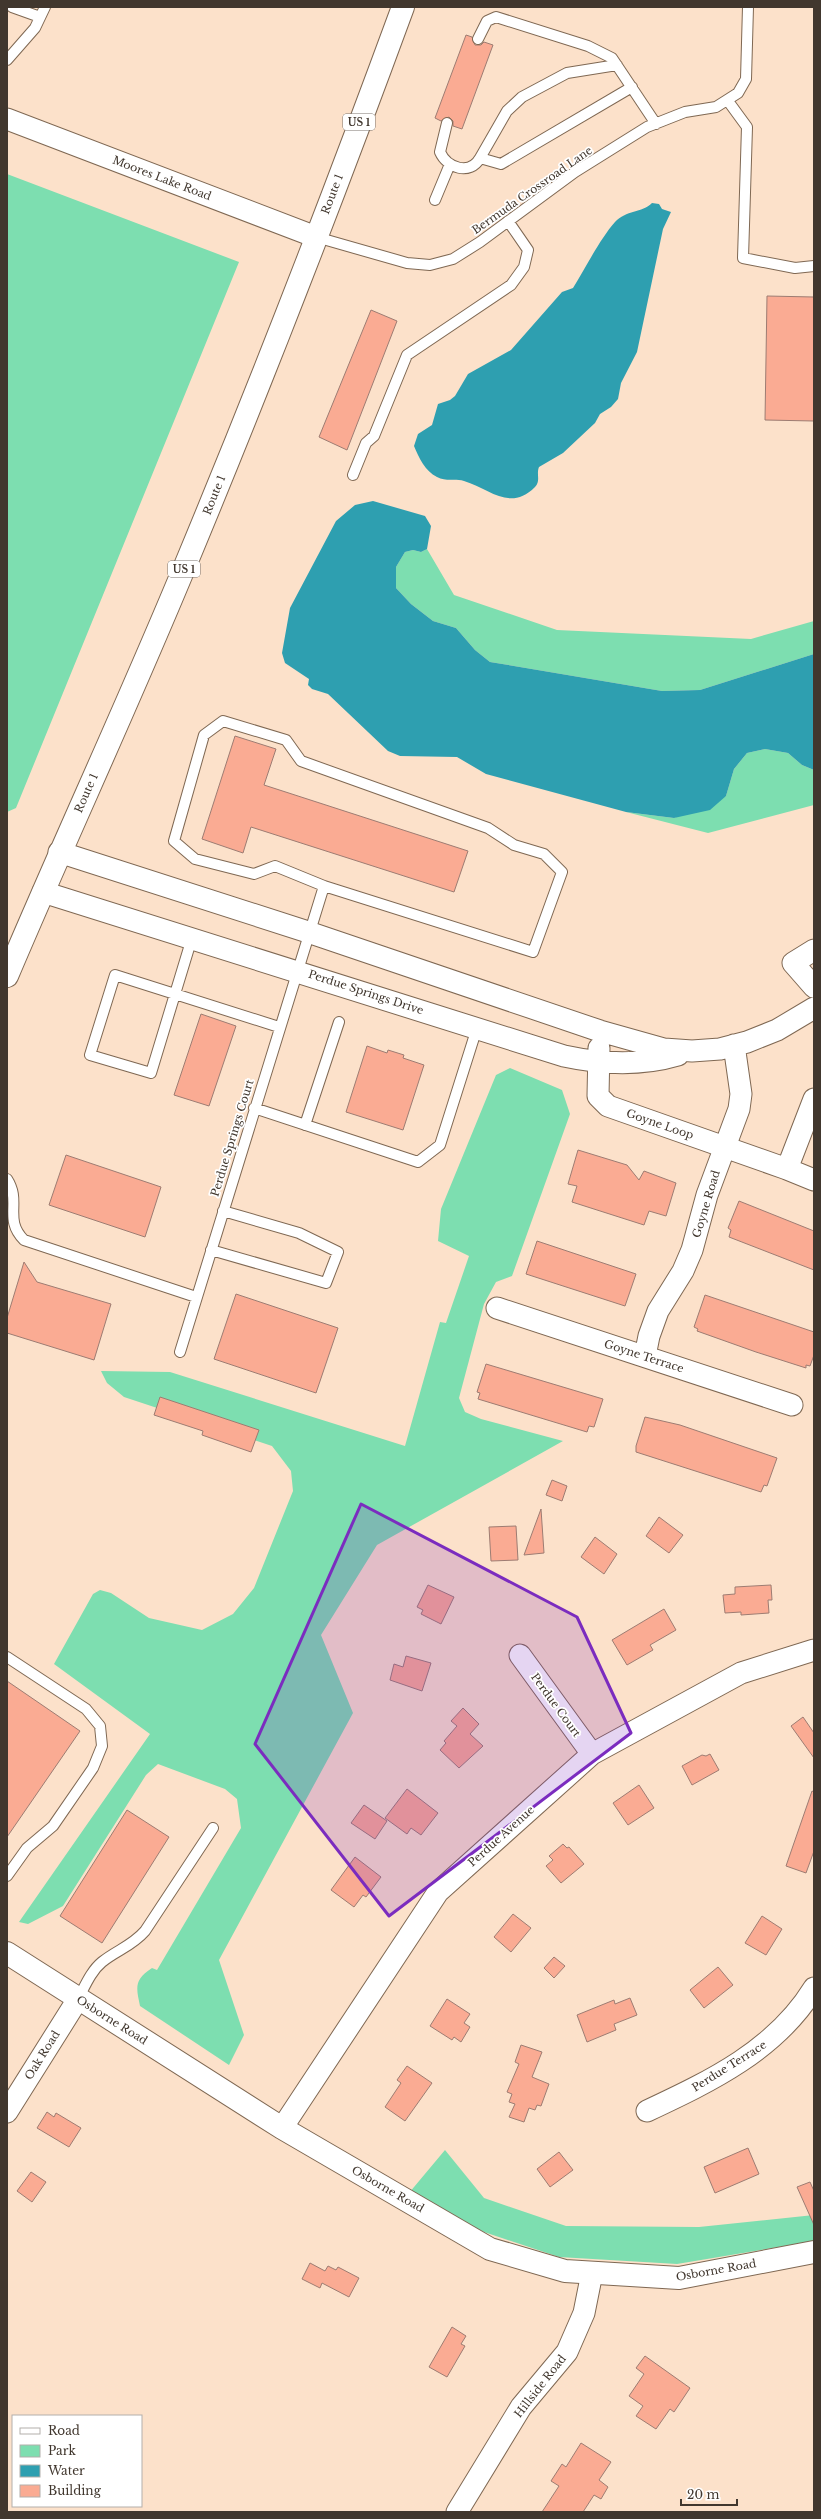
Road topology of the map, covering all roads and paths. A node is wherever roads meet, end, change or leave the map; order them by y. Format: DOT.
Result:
graph roads {
  1 [pos="12,7"];
  2 [pos="45,7"];
  3 [pos="403,7"];
  4 [pos="748,7"];
  5 [pos="40,17"];
  6 [pos="478,39"];
  7 [pos="7,60"];
  8 [pos="617,65"];
  9 [pos="632,87"];
  10 [pos="728,101"];
  11 [pos="7,119"];
  12 [pos="447,123"];
  13 [pos="656,124"];
  14 [pos="480,158"];
  15 [pos="450,164"];
  16 [pos="435,200"];
  17 [pos="508,221"];
  18 [pos="316,237"];
  19 [pos="814,266"];
  20 [pos="353,475"];
  21 [pos="59,852"];
  22 [pos="324,886"];
  23 [pos="43,892"];
  24 [pos="308,932"];
  25 [pos="192,938"];
  26 [pos="814,950"];
  27 [pos="297,970"];
  28 [pos="7,976"];
  29 [pos="814,988"];
  30 [pos="174,994"];
  31 [pos="814,1008"];
  32 [pos="339,1022"];
  33 [pos="279,1027"];
  34 [pos="477,1028"];
  35 [pos="600,1031"];
  36 [pos="734,1045"];
  37 [pos="692,1051"];
  38 [pos="598,1062"];
  39 [pos="814,1100"];
  40 [pos="254,1108"];
  41 [pos="305,1125"];
  42 [pos="725,1147"];
  43 [pos="787,1169"];
  44 [pos="7,1179"];
  45 [pos="814,1180"];
  46 [pos="223,1211"];
  47 [pos="211,1250"];
  48 [pos="196,1297"];
  49 [pos="497,1308"];
  50 [pos="180,1352"];
  51 [pos="645,1356"];
  52 [pos="792,1405"];
  53 [pos="814,1650"];
  54 [pos="520,1655"];
  55 [pos="7,1657"];
  56 [pos="592,1754"];
  57 [pos="213,1828"];
  58 [pos="7,1876"];
  59 [pos="7,1953"];
  60 [pos="814,1988"];
  61 [pos="78,1999"];
  62 [pos="647,2111"];
  63 [pos="7,2112"];
  64 [pos="282,2128"];
  65 [pos="814,2252"];
  66 [pos="592,2273"];
  67 [pos="457,2512"];
  1 -- 5 [label="lane"];
  2 -- 5 [label="lane"];
  3 -- 18 [label="main road, Route 1 / US 1"];
  4 -- 10 [label="lane, Bermuda Crossroad Lane"];
  5 -- 7 [label="lane"];
  6 -- 8 [label="lane"];
  8 -- 9 [label="lane"];
  8 -- 14 [label="lane"];
  9 -- 13 [label="lane"];
  9 -- 14 [label="lane"];
  10 -- 13 [label="lane, Bermuda Crossroad Lane"];
  10 -- 19 [label="lane"];
  11 -- 18 [label="street, Moores Lake Road"];
  12 -- 15 [label="lane"];
  13 -- 17 [label="lane, Bermuda Crossroad Lane"];
  14 -- 15 [label="lane"];
  15 -- 16 [label="lane"];
  17 -- 18 [label="lane, Bermuda Crossroad Lane"];
  17 -- 20 [label="lane"];
  18 -- 21 [label="main road, Route 1 / US 1"];
  21 -- 23 [label="main road, Route 1 / US 1"];
  21 -- 24 [label="street, Perdue Springs Drive"];
  22 -- 22 [label="lane"];
  22 -- 24 [label="lane, Perdue Springs Court"];
  23 -- 25 [label="street, Perdue Springs Drive"];
  23 -- 28 [label="main road, Route 1 / US 1"];
  24 -- 27 [label="lane, Perdue Springs Court"];
  24 -- 35 [label="street, Perdue Springs Drive"];
  25 -- 27 [label="street, Perdue Springs Drive"];
  25 -- 30 [label="lane"];
  26 -- 29 [label="street"];
  27 -- 33 [label="lane, Perdue Springs Court"];
  27 -- 34 [label="street, Perdue Springs Drive"];
  30 -- 30 [label="lane"];
  30 -- 33 [label="lane"];
  31 -- 36 [label="street, Perdue Springs Drive"];
  32 -- 41 [label="lane"];
  33 -- 40 [label="lane, Perdue Springs Court"];
  34 -- 38 [label="street, Perdue Springs Drive"];
  34 -- 41 [label="lane"];
  35 -- 37 [label="street, Perdue Springs Drive"];
  35 -- 38 [label="street, Goyne Loop"];
  36 -- 37 [label="street, Perdue Springs Drive"];
  36 -- 42 [label="street, Goyne Road"];
  37 -- 38 [label="street, Perdue Springs Drive"];
  38 -- 42 [label="street, Goyne Loop"];
  39 -- 43 [label="street"];
  40 -- 41 [label="lane"];
  40 -- 46 [label="lane, Perdue Springs Court"];
  42 -- 43 [label="street, Goyne Loop"];
  42 -- 51 [label="street, Goyne Road"];
  43 -- 45 [label="street, Goyne Loop"];
  44 -- 48 [label="lane"];
  46 -- 47 [label="lane, Perdue Springs Court"];
  46 -- 47 [label="lane"];
  47 -- 48 [label="lane, Perdue Springs Court"];
  48 -- 50 [label="lane, Perdue Springs Court"];
  49 -- 51 [label="street, Goyne Terrace"];
  51 -- 52 [label="street, Goyne Terrace"];
  53 -- 56 [label="street, Perdue Avenue"];
  54 -- 56 [label="street, Perdue Court"];
  55 -- 58 [label="lane"];
  56 -- 64 [label="street, Perdue Avenue"];
  57 -- 61 [label="lane"];
  59 -- 61 [label="main road, Osborne Road"];
  60 -- 62 [label="street, Perdue Terrace"];
  61 -- 63 [label="street, Oak Road"];
  61 -- 64 [label="main road, Osborne Road"];
  64 -- 66 [label="main road, Osborne Road"];
  65 -- 66 [label="main road, Osborne Road"];
  66 -- 67 [label="street, Hillside Road"];
}
